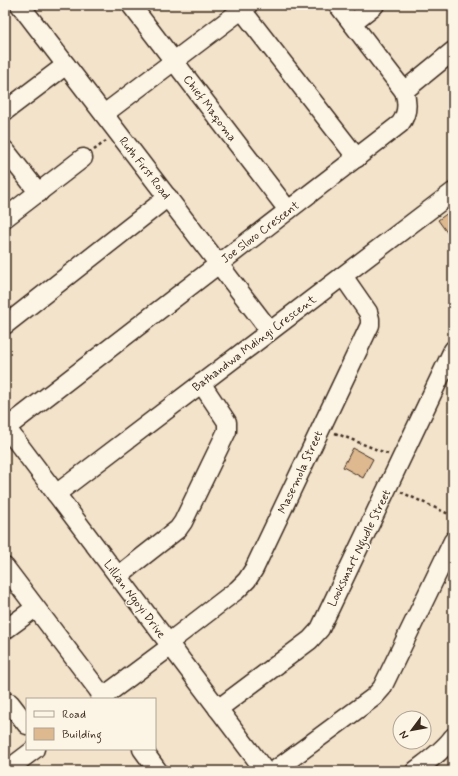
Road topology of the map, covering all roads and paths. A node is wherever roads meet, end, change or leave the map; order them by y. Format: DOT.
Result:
graph roads {
  1 [pos="20,5"];
  2 [pos="132,5"];
  3 [pos="338,5"];
  4 [pos="375,5"];
  5 [pos="242,7"];
  6 [pos="352,23"];
  7 [pos="453,51"];
  8 [pos="174,61"];
  9 [pos="66,65"];
  10 [pos="404,91"];
  11 [pos="5,111"];
  12 [pos="104,114"];
  13 [pos="118,132"];
  14 [pos="5,150"];
  15 [pos="84,158"];
  16 [pos="357,158"];
  17 [pos="453,192"];
  18 [pos="38,193"];
  19 [pos="168,197"];
  20 [pos="288,210"];
  21 [pos="5,218"];
  22 [pos="219,263"];
  23 [pos="343,276"];
  24 [pos="5,325"];
  25 [pos="270,331"];
  26 [pos="453,350"];
  27 [pos="201,384"];
  28 [pos="5,428"];
  29 [pos="321,428"];
  30 [pos="401,460"];
  31 [pos="388,486"];
  32 [pos="56,494"];
  33 [pos="453,516"];
  34 [pos="453,541"];
  35 [pos="5,567"];
  36 [pos="118,576"];
  37 [pos="36,608"];
  38 [pos="5,630"];
  39 [pos="169,644"];
  40 [pos="103,698"];
  41 [pos="10,703"];
  42 [pos="218,709"];
  43 [pos="26,724"];
  44 [pos="453,736"];
  45 [pos="34,750"];
  46 [pos="142,750"];
  47 [pos="151,769"];
  48 [pos="6,771"];
  49 [pos="265,771"];
  50 [pos="274,771"];
  51 [pos="415,771"];
  1 -- 9 [label="street, Ruth First Road"];
  2 -- 8 [label="street, Chief Maqoma"];
  3 -- 6 [label="street"];
  4 -- 6 [label="street"];
  5 -- 8 [label="street"];
  5 -- 16 [label="street"];
  6 -- 10 [label="street"];
  7 -- 10 [label="street"];
  8 -- 12 [label="street"];
  8 -- 20 [label="street, Chief Maqoma"];
  9 -- 11 [label="street"];
  9 -- 12 [label="street, Ruth First Road"];
  10 -- 16 [label="street, Joe Slovo Crescent"];
  12 -- 13 [label="street, Ruth First Road"];
  13 -- 15 [label="path"];
  13 -- 19 [label="street, Ruth First Road"];
  14 -- 18 [label="street"];
  15 -- 18 [label="street"];
  16 -- 20 [label="street, Joe Slovo Crescent"];
  17 -- 23 [label="street, Bathandwa Mdingi Crescent"];
  18 -- 21 [label="street"];
  19 -- 22 [label="street, Ruth First Road"];
  19 -- 24 [label="street"];
  20 -- 22 [label="street, Joe Slovo Crescent"];
  22 -- 25 [label="street, Ruth First Road"];
  22 -- 28 [label="street, Joe Slovo Crescent"];
  23 -- 25 [label="street, Bathandwa Mdingi Crescent"];
  23 -- 29 [label="street, Masemola Street"];
  25 -- 27 [label="street, Bathandwa Mdingi Crescent"];
  26 -- 30 [label="street, Looksmart Ngudle Street"];
  27 -- 32 [label="street, Bathandwa Mdingi Crescent"];
  27 -- 36 [label="street"];
  28 -- 32 [label="street, Lillian Ngoyi Drive"];
  29 -- 30 [label="path"];
  29 -- 39 [label="street, Masemola Street"];
  30 -- 31 [label="street, Looksmart Ngudle Street"];
  31 -- 33 [label="path"];
  31 -- 42 [label="street, Looksmart Ngudle Street"];
  32 -- 36 [label="street, Lillian Ngoyi Drive"];
  34 -- 50 [label="street"];
  35 -- 37 [label="street"];
  36 -- 39 [label="street, Lillian Ngoyi Drive"];
  37 -- 38 [label="street"];
  37 -- 40 [label="street"];
  39 -- 40 [label="street, Masemola Street"];
  39 -- 42 [label="street, Lillian Ngoyi Drive"];
  41 -- 43 [label="street"];
  42 -- 49 [label="street, Lillian Ngoyi Drive"];
  44 -- 51 [label="street"];
  45 -- 48 [label="street"];
  46 -- 47 [label="street"];
}
